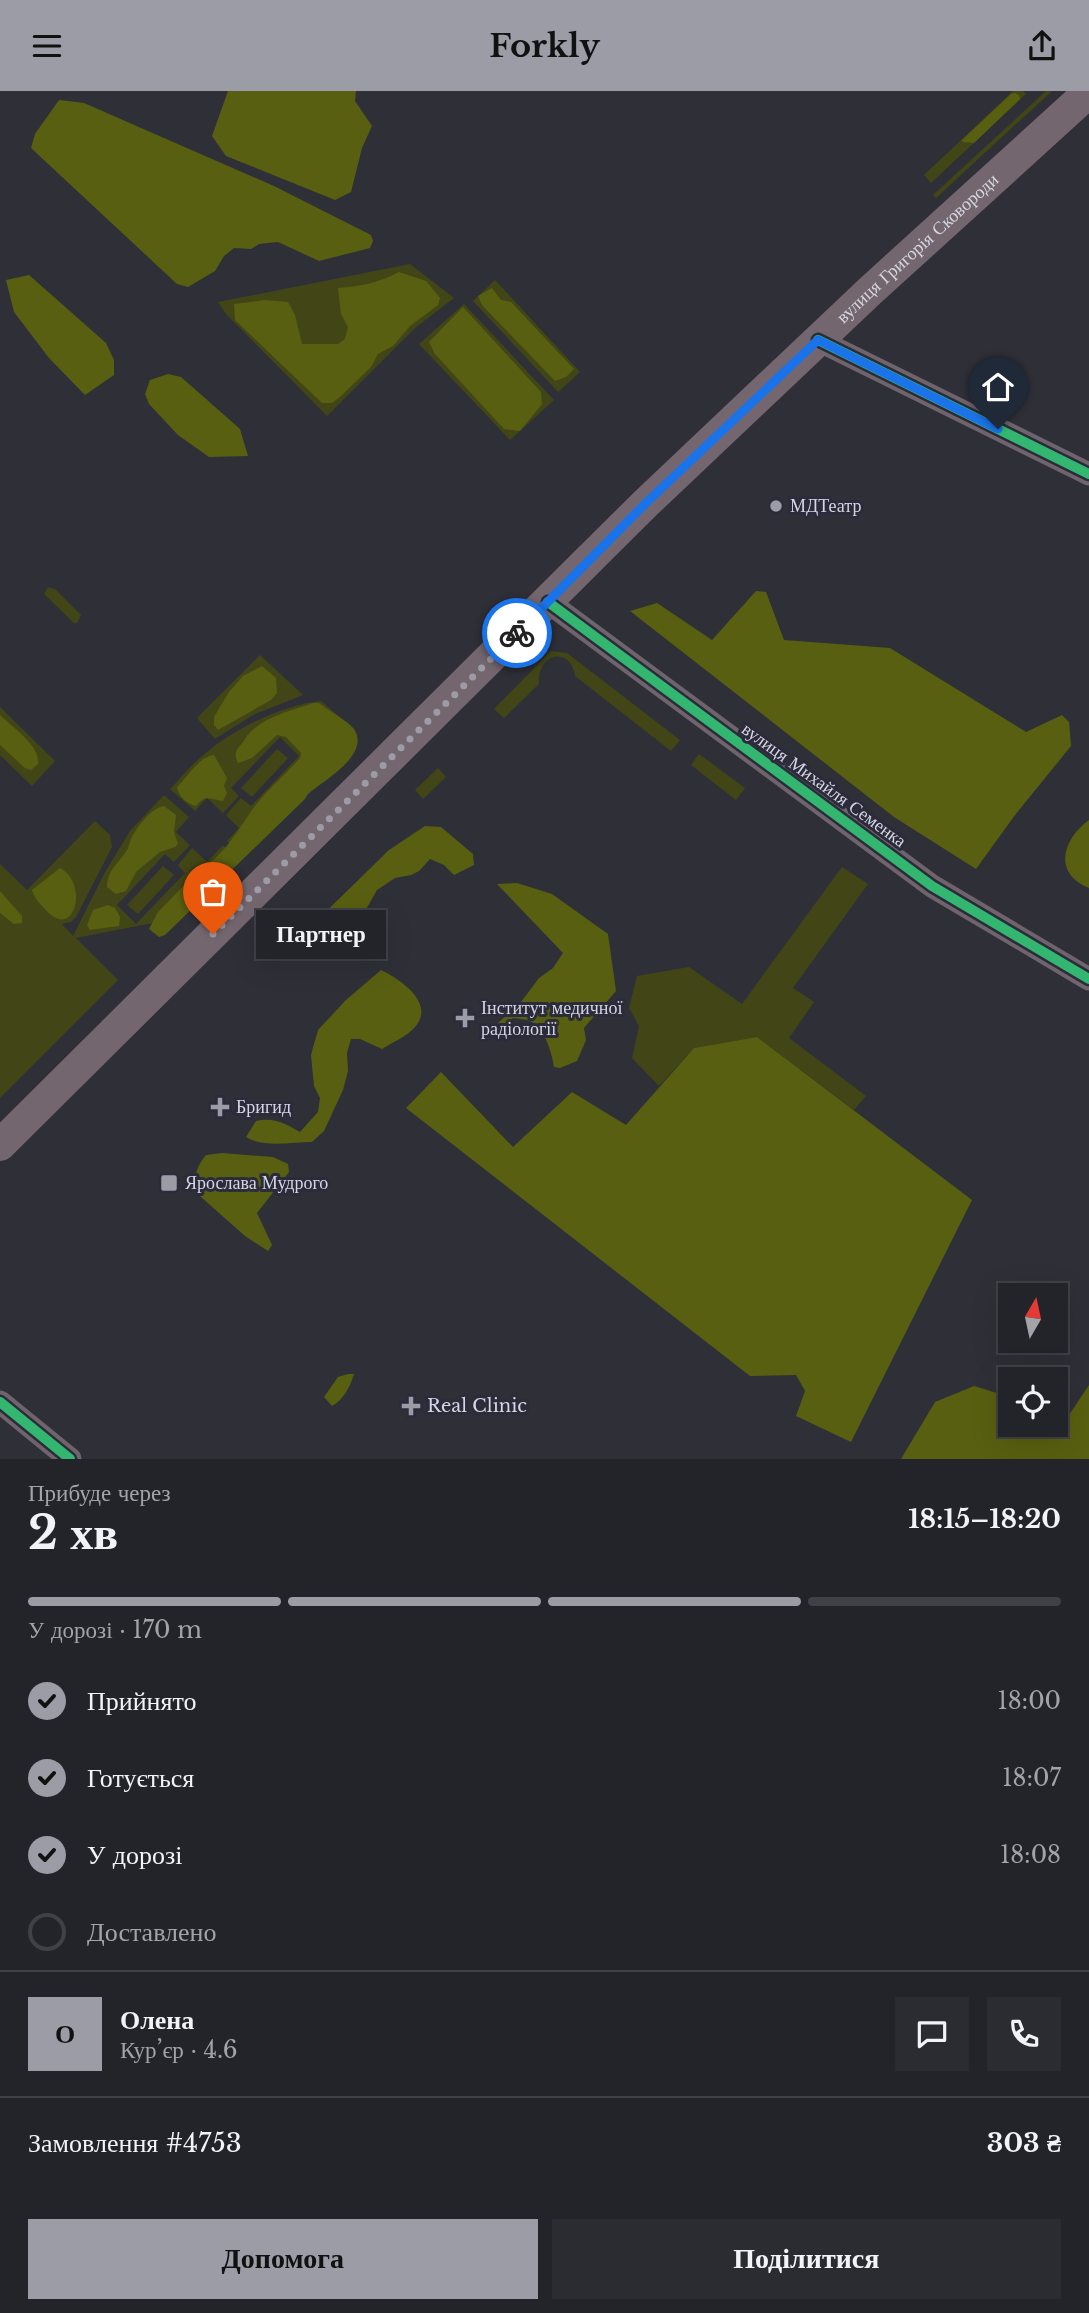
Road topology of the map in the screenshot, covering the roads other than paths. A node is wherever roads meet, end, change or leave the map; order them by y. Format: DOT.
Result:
graph roads {
  1 [pos="1089,92"];
  2 [pos="818,340"];
  3 [pos="1089,474"];
  4 [pos="548,602"];
  5 [pos="1089,979"];
  6 [pos="0,1145"];
  7 [pos="0,1402"];
  8 [pos="70,1459"];
  1 -- 2 [label="main road, вулиця Григорія Сковороди"];
  2 -- 3 [label="street"];
  2 -- 4 [label="main road, вулиця Григорія Сковороди"];
  4 -- 5 [label="street, вулиця Михайля Семенка"];
  4 -- 6 [label="main road, вулиця Григорія Сковороди"];
  7 -- 8 [label="street"];
}
